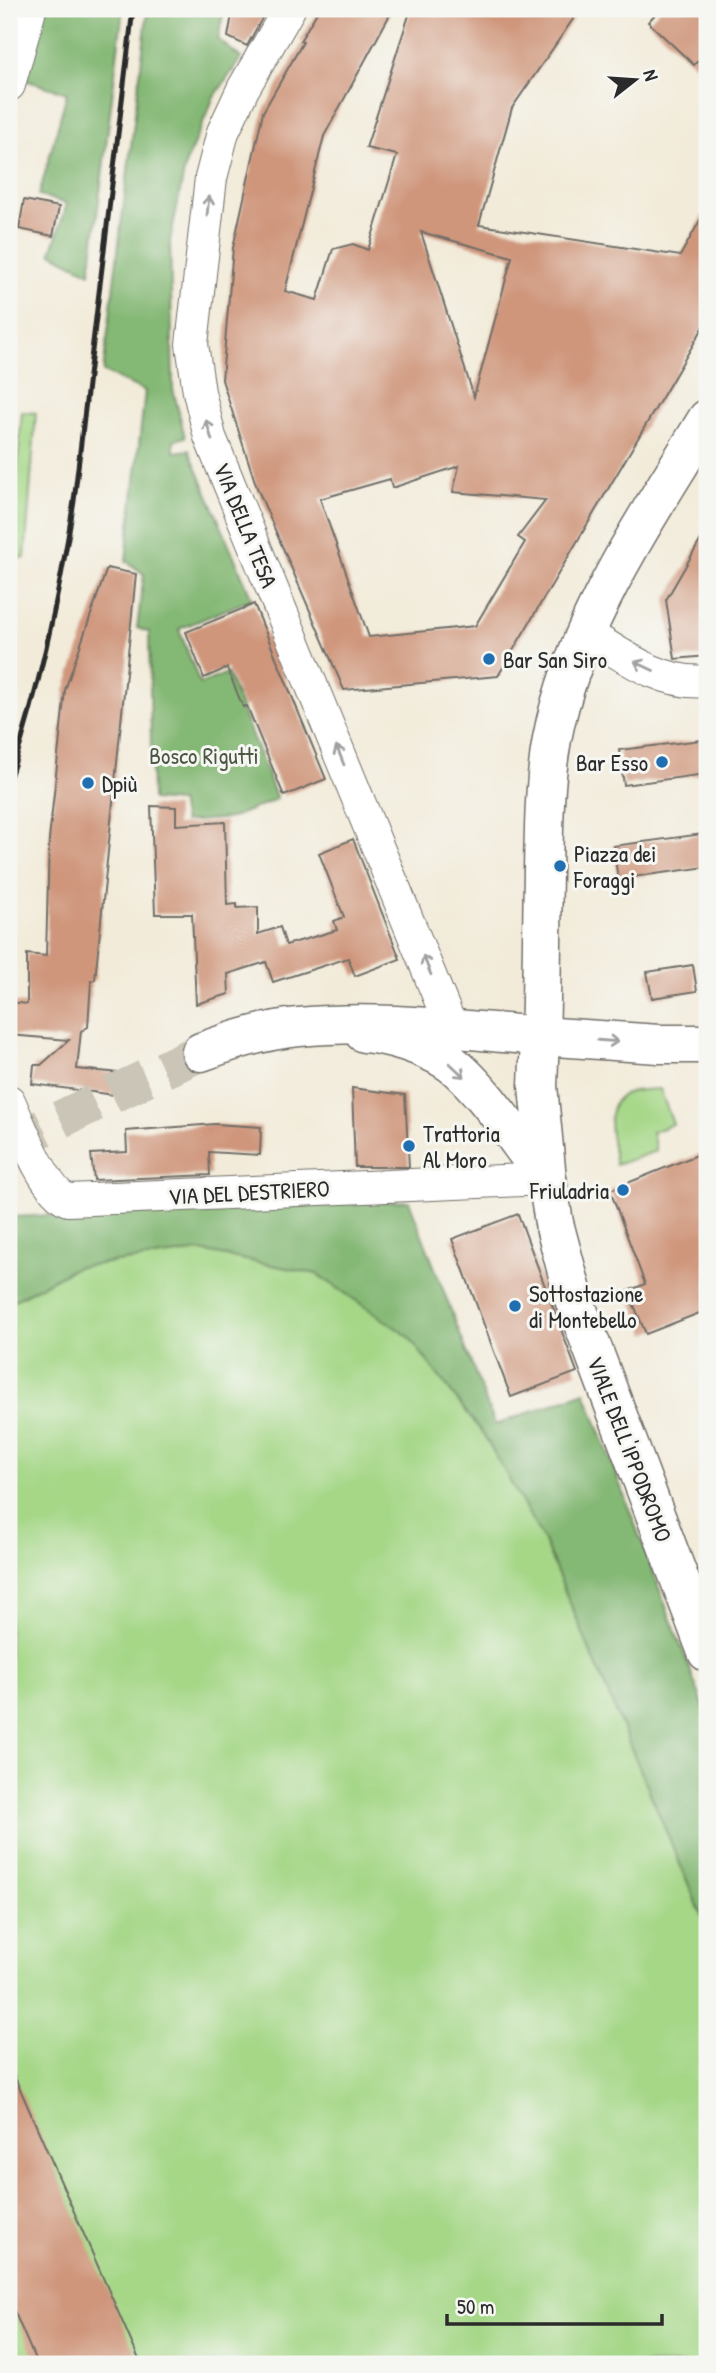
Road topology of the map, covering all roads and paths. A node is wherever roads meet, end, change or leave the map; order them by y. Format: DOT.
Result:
graph roads {
  1 [pos="30,9"];
  2 [pos="289,9"];
  3 [pos="9,85"];
  4 [pos="707,419"];
  5 [pos="586,633"];
  6 [pos="707,681"];
  7 [pos="299,1027"];
  8 [pos="452,1029"];
  9 [pos="540,1036"];
  10 [pos="707,1044"];
  11 [pos="201,1052"];
  12 [pos="9,1101"];
  13 [pos="547,1179"];
  14 [pos="707,1652"];
  1 -- 3 [label="street"];
  8 -- 2 [label="street, VIA DELLA TESA, one-way"];
  4 -- 5 [label="main road"];
  6 -- 5 [label="street, one-way"];
  5 -- 9 [label="main road"];
  7 -- 8 [label="main road"];
  7 -- 11 [label="main road"];
  7 -- 13 [label="main road, one-way"];
  8 -- 9 [label="main road"];
  9 -- 10 [label="main road, one-way"];
  9 -- 13 [label="main road, VIALE DELL'IPPODROMO"];
  12 -- 13 [label="street, VIA DEL DESTRIERO"];
  13 -- 14 [label="main road, VIALE DELL'IPPODROMO"];
}
